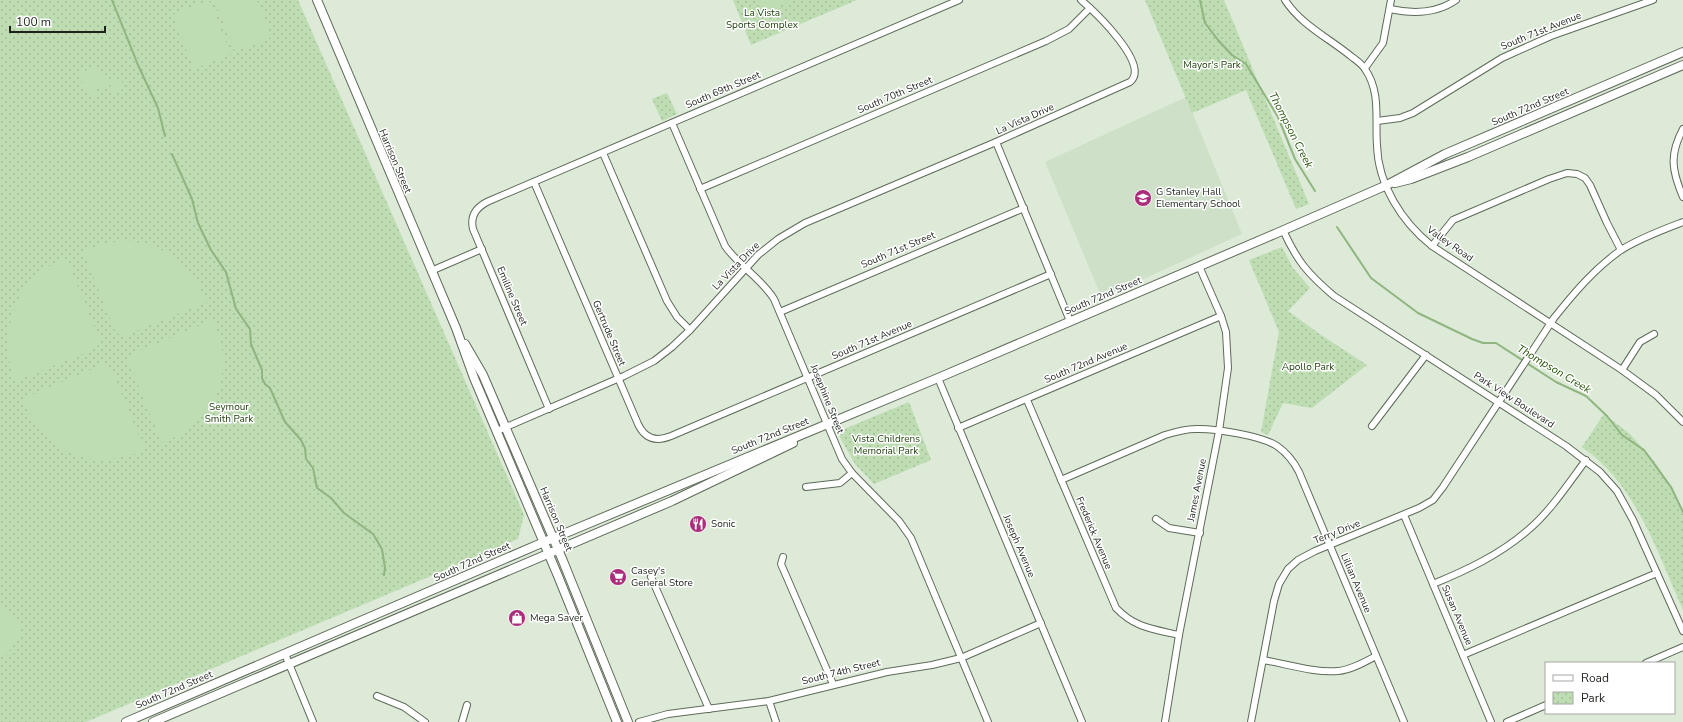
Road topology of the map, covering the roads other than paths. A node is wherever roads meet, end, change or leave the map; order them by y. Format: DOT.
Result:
graph roads {
  1 [pos="317,0"];
  2 [pos="959,0"];
  3 [pos="1082,0"];
  4 [pos="1285,0"];
  5 [pos="1391,0"];
  6 [pos="1456,0"];
  7 [pos="1653,0"];
  8 [pos="1090,8"];
  9 [pos="1390,9"];
  10 [pos="1683,52"];
  11 [pos="1683,65"];
  12 [pos="1365,68"];
  13 [pos="1377,121"];
  14 [pos="672,123"];
  15 [pos="1683,130"];
  16 [pos="996,142"];
  17 [pos="603,153"];
  18 [pos="534,182"];
  19 [pos="1387,185"];
  20 [pos="700,189"];
  21 [pos="1683,197"];
  22 [pos="494,199"];
  23 [pos="1024,208"];
  24 [pos="1683,222"];
  25 [pos="1283,230"];
  26 [pos="1432,246"];
  27 [pos="482,249"];
  28 [pos="1622,250"];
  29 [pos="1199,266"];
  30 [pos="745,268"];
  31 [pos="431,272"];
  32 [pos="1051,274"];
  33 [pos="780,312"];
  34 [pos="1221,316"];
  35 [pos="1070,321"];
  36 [pos="1550,323"];
  37 [pos="456,328"];
  38 [pos="690,330"];
  39 [pos="1654,334"];
  40 [pos="1426,355"];
  41 [pos="1622,370"];
  42 [pos="808,378"];
  43 [pos="938,378"];
  44 [pos="618,379"];
  45 [pos="1027,400"];
  46 [pos="1499,402"];
  47 [pos="549,409"];
  48 [pos="1683,422"];
  49 [pos="700,424"];
  50 [pos="827,424"];
  51 [pos="1372,426"];
  52 [pos="506,427"];
  53 [pos="958,428"];
  54 [pos="497,431"];
  55 [pos="1218,432"];
  56 [pos="1586,460"];
  57 [pos="852,473"];
  58 [pos="1061,480"];
  59 [pos="806,487"];
  60 [pos="1404,515"];
  61 [pos="1156,519"];
  62 [pos="1200,533"];
  63 [pos="553,538"];
  64 [pos="544,542"];
  65 [pos="1329,546"];
  66 [pos="558,549"];
  67 [pos="548,553"];
  68 [pos="783,557"];
  69 [pos="1657,572"];
  70 [pos="651,577"];
  71 [pos="1433,584"];
  72 [pos="1041,623"];
  73 [pos="1683,631"];
  74 [pos="1179,635"];
  75 [pos="1683,647"];
  76 [pos="285,654"];
  77 [pos="1463,655"];
  78 [pos="1376,656"];
  79 [pos="961,658"];
  80 [pos="1263,660"];
  81 [pos="1648,662"];
  82 [pos="289,664"];
  83 [pos="833,684"];
  84 [pos="377,696"];
  85 [pos="769,701"];
  86 [pos="467,705"];
  87 [pos="1545,705"];
  88 [pos="709,709"];
  89 [pos="126,722"];
  90 [pos="153,722"];
  91 [pos="313,722"];
  92 [pos="424,722"];
  93 [pos="462,722"];
  94 [pos="617,722"];
  95 [pos="628,722"];
  96 [pos="640,722"];
  97 [pos="776,722"];
  98 [pos="988,722"];
  99 [pos="1082,722"];
  100 [pos="1165,722"];
  101 [pos="1252,722"];
  102 [pos="1404,722"];
  103 [pos="1491,722"];
  104 [pos="1507,722"];
  1 -- 31 [label="main road, Harrison Street"];
  2 -- 14 [label="street, South 69th Street"];
  3 -- 8 [label="street"];
  4 -- 12 [label="street, Valley Road"];
  5 -- 9 [label="street"];
  6 -- 9 [label="street"];
  7 -- 13 [label="street, South 71st Avenue"];
  8 -- 16 [label="street, La Vista Drive"];
  8 -- 20 [label="street, South 70th Street"];
  9 -- 12 [label="street"];
  10 -- 19 [label="main road, South 72nd Street"];
  11 -- 19 [label="main road, South 72nd Street"];
  12 -- 13 [label="street, Valley Road"];
  13 -- 19 [label="street, Valley Road"];
  14 -- 17 [label="street, South 69th Street"];
  14 -- 20 [label="street, Josephine Street"];
  15 -- 21 [label="street"];
  16 -- 23 [label="street"];
  16 -- 30 [label="street, La Vista Drive"];
  17 -- 18 [label="street, South 69th Street"];
  17 -- 38 [label="street"];
  18 -- 22 [label="street, South 69th Street"];
  18 -- 44 [label="street, Gertrude Street"];
  19 -- 25 [label="main road, South 72nd Street"];
  19 -- 26 [label="street, Valley Road"];
  20 -- 30 [label="street, Josephine Street"];
  22 -- 27 [label="street, Emiline Street"];
  23 -- 32 [label="street"];
  23 -- 33 [label="street, South 71st Street"];
  24 -- 28 [label="street, Terry Drive"];
  25 -- 29 [label="main road, South 72nd Street"];
  25 -- 40 [label="street, Park View Boulevard"];
  26 -- 28 [label="street"];
  26 -- 36 [label="street, Valley Road"];
  27 -- 31 [label="street"];
  27 -- 47 [label="street, Emiline Street"];
  28 -- 36 [label="street, Terry Drive"];
  29 -- 34 [label="street, James Avenue"];
  29 -- 35 [label="main road, South 72nd Street"];
  30 -- 33 [label="street, Josephine Street"];
  30 -- 38 [label="street, La Vista Drive"];
  31 -- 37 [label="main road, Harrison Street"];
  32 -- 35 [label="street"];
  32 -- 42 [label="street, South 71st Avenue"];
  33 -- 42 [label="street, Josephine Street"];
  34 -- 45 [label="street, South 72nd Avenue"];
  34 -- 55 [label="street, James Avenue"];
  35 -- 43 [label="main road, South 72nd Street"];
  36 -- 41 [label="street, Valley Road"];
  36 -- 46 [label="street, Terry Drive"];
  37 -- 52 [label="main road, Harrison Street"];
  37 -- 54 [label="main road, Harrison Street"];
  38 -- 44 [label="street, La Vista Drive"];
  39 -- 41 [label="street"];
  40 -- 46 [label="street, Park View Boulevard"];
  40 -- 51 [label="street"];
  41 -- 48 [label="street, Valley Road"];
  42 -- 49 [label="street, South 71st Avenue"];
  42 -- 50 [label="street, Josephine Street"];
  43 -- 50 [label="main road, South 72nd Street"];
  43 -- 53 [label="street, Joseph Avenue"];
  44 -- 47 [label="street, La Vista Drive"];
  44 -- 49 [label="street, Gertrude Street"];
  45 -- 53 [label="street, South 72nd Avenue"];
  45 -- 58 [label="street, Frederick Avenue"];
  46 -- 56 [label="street, Park View Boulevard"];
  46 -- 60 [label="street, Terry Drive"];
  47 -- 52 [label="street, La Vista Drive"];
  50 -- 57 [label="street, Josephine Street"];
  50 -- 63 [label="main road, South 72nd Street"];
  50 -- 66 [label="main road, South 72nd Street"];
  52 -- 54 [label="street, La Vista Drive"];
  52 -- 63 [label="main road, Harrison Street"];
  53 -- 72 [label="street, Joseph Avenue"];
  54 -- 64 [label="main road, Harrison Street"];
  55 -- 58 [label="street, Lillian Avenue"];
  55 -- 62 [label="street, James Avenue"];
  55 -- 65 [label="street, Lillian Avenue"];
  56 -- 69 [label="street, Park View Boulevard"];
  56 -- 71 [label="street"];
  57 -- 59 [label="street"];
  57 -- 79 [label="street, Josephine Street"];
  58 -- 74 [label="street, Frederick Avenue"];
  60 -- 65 [label="street, Terry Drive"];
  60 -- 71 [label="street, Susan Avenue"];
  61 -- 62 [label="street"];
  62 -- 74 [label="street, James Avenue"];
  63 -- 64 [label="main road, South 72nd Street"];
  63 -- 66 [label="main road, Harrison Street"];
  64 -- 67 [label="main road, Harrison Street"];
  64 -- 76 [label="main road, South 72nd Street"];
  65 -- 78 [label="street, Lillian Avenue"];
  65 -- 80 [label="street, Terry Drive"];
  66 -- 67 [label="main road, South 72nd Street"];
  66 -- 95 [label="main road, Harrison Street"];
  67 -- 82 [label="main road, South 72nd Street"];
  67 -- 94 [label="main road, Harrison Street"];
  68 -- 83 [label="street"];
  69 -- 73 [label="street, Park View Boulevard"];
  69 -- 77 [label="street"];
  70 -- 88 [label="street"];
  71 -- 77 [label="street, Susan Avenue"];
  72 -- 79 [label="street, South 74th Street"];
  72 -- 99 [label="street, Joseph Avenue"];
  74 -- 100 [label="street, James Avenue"];
  75 -- 81 [label="street"];
  76 -- 82 [label="street"];
  76 -- 89 [label="main road, South 72nd Street"];
  77 -- 103 [label="street, Susan Avenue"];
  78 -- 80 [label="street"];
  78 -- 102 [label="street, Lillian Avenue"];
  79 -- 83 [label="street, South 74th Street"];
  79 -- 98 [label="street, Josephine Street"];
  80 -- 101 [label="street, Terry Drive"];
  82 -- 90 [label="main road, South 72nd Street"];
  82 -- 91 [label="street"];
  83 -- 85 [label="street, South 74th Street"];
  84 -- 92 [label="street"];
  85 -- 88 [label="street, South 74th Street"];
  85 -- 97 [label="street"];
  86 -- 93 [label="street"];
  87 -- 104 [label="street"];
  88 -- 96 [label="street, South 74th Street"];
}
